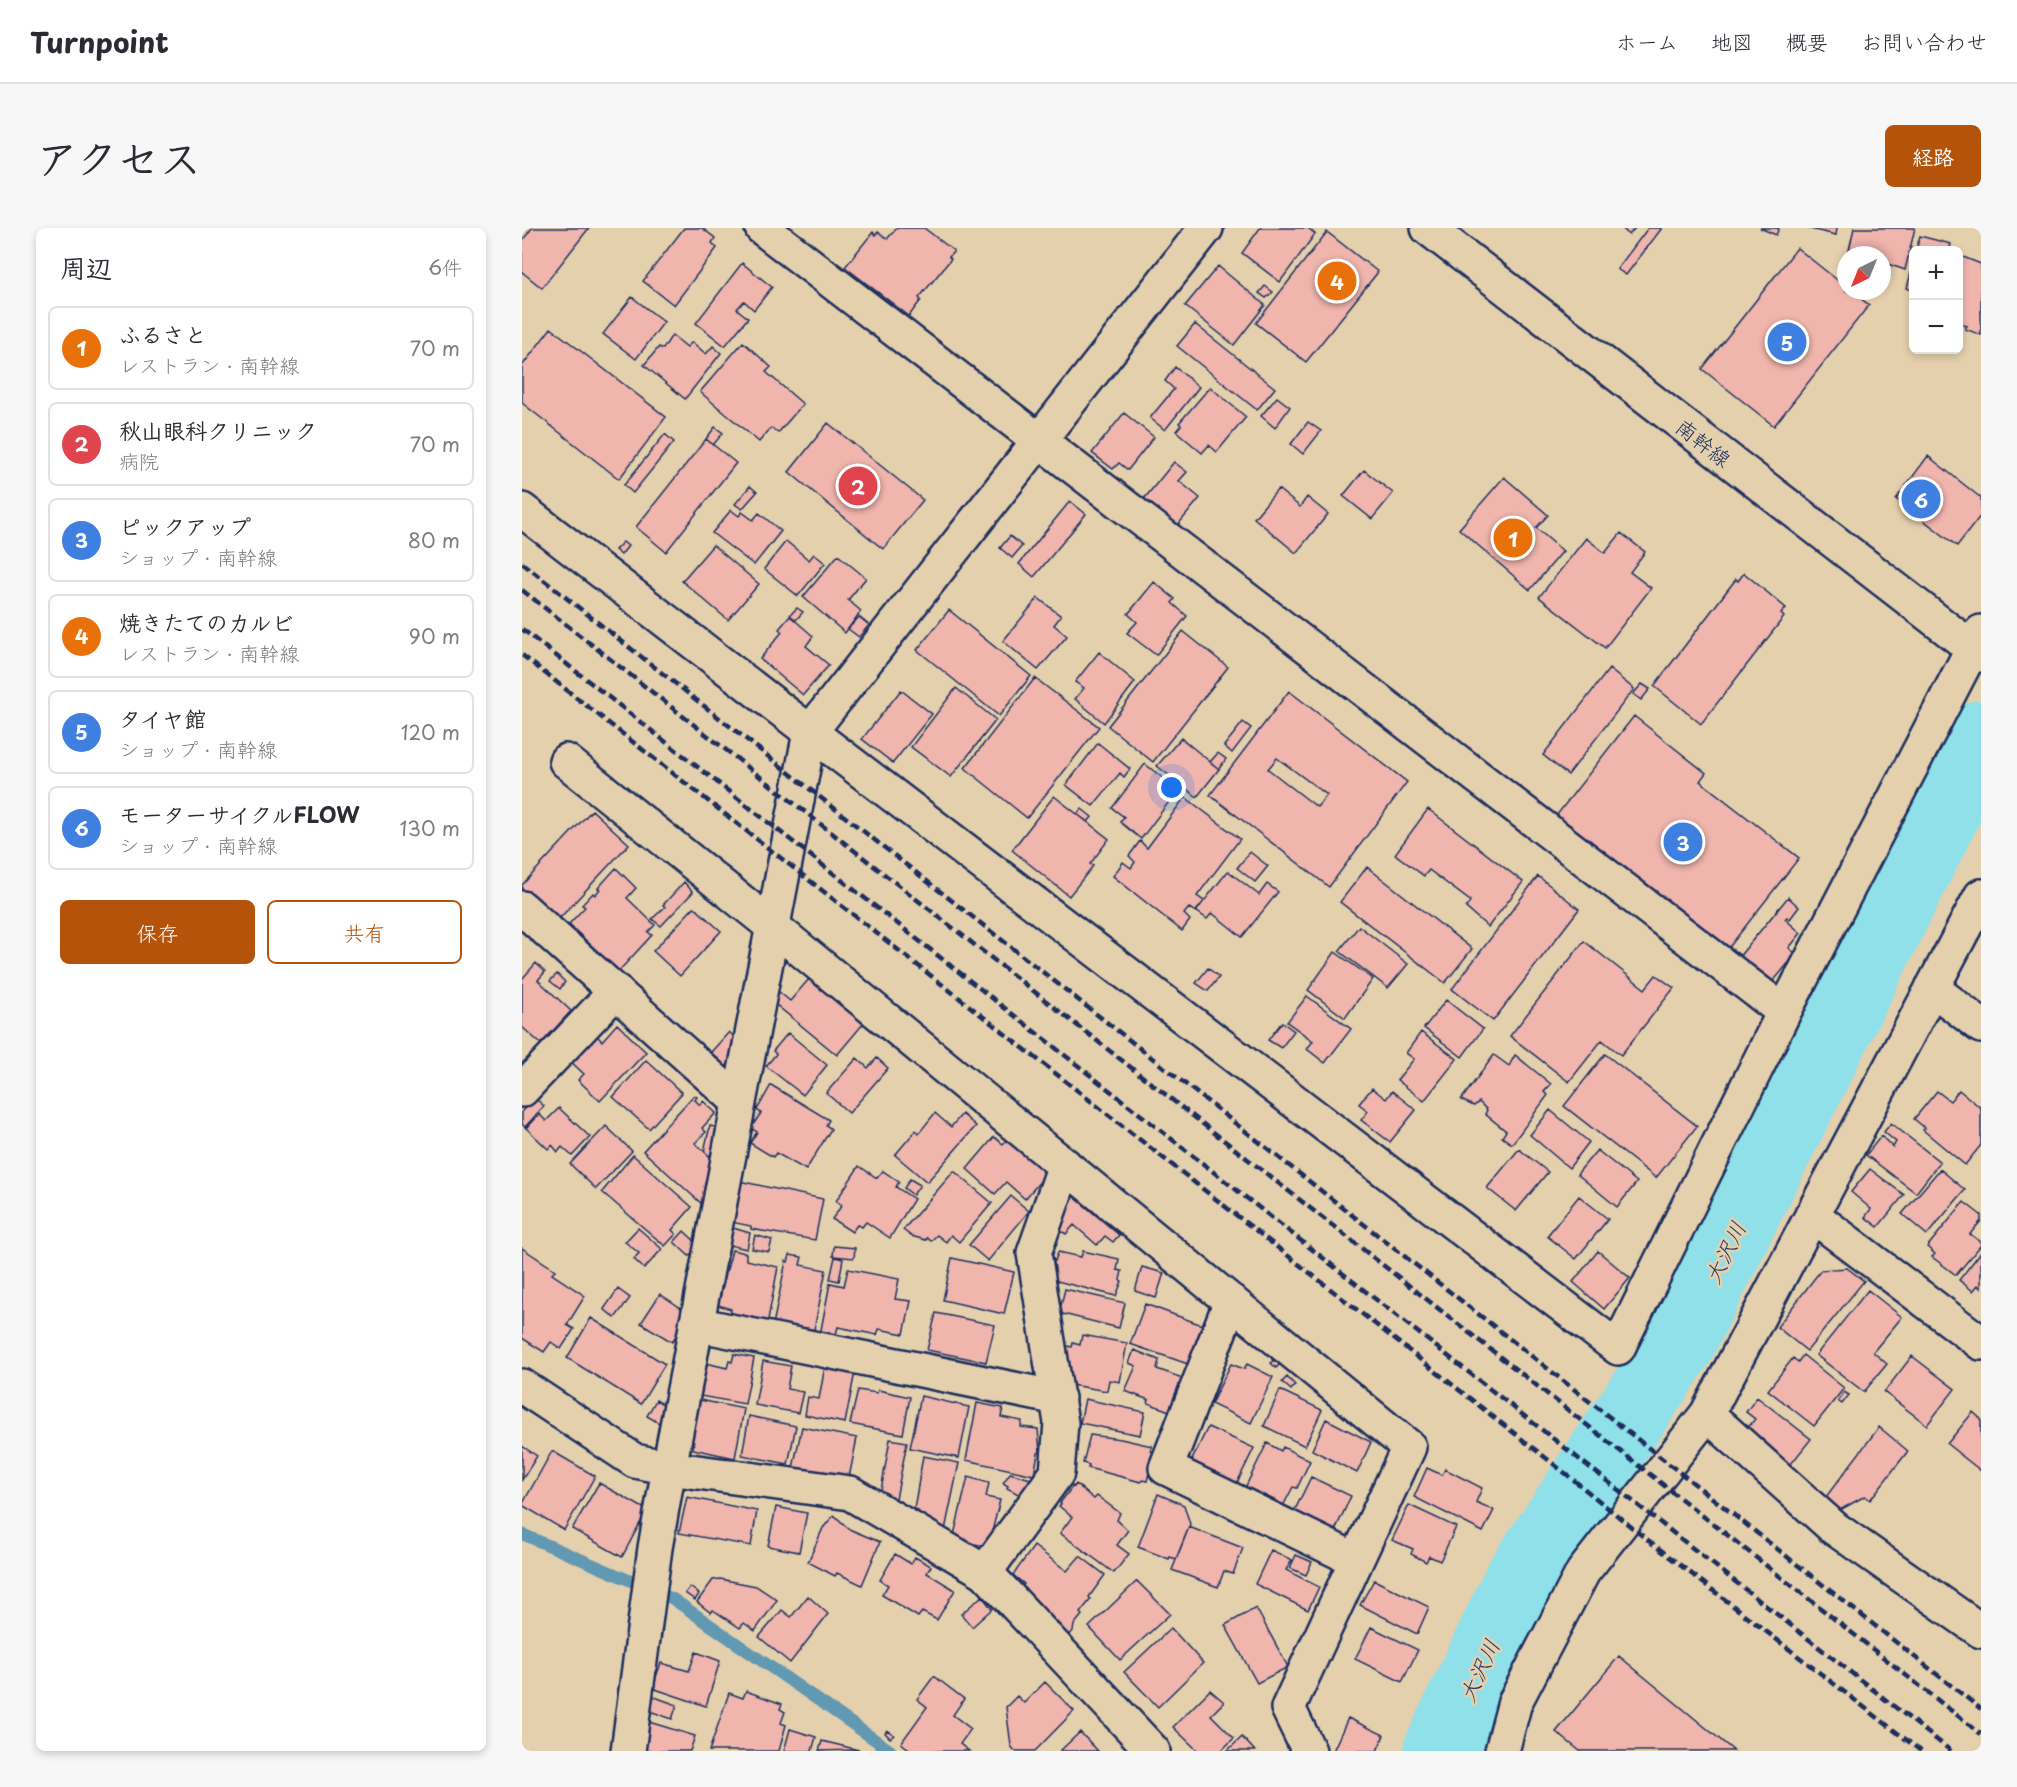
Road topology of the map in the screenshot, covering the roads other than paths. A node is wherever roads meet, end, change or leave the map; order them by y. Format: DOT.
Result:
graph roads {
  1 [pos="762,228"];
  2 [pos="1206,228"];
  3 [pos="1428,228"];
  4 [pos="1039,442"];
  5 [pos="522,510"];
  6 [pos="1978,645"];
  7 [pos="810,732"];
  8 [pos="566,761"];
  9 [pos="1981,896"];
  10 [pos="522,908"];
  11 [pos="772,926"];
  12 [pos="1932,987"];
  13 [pos="616,991"];
  14 [pos="1784,1012"];
  15 [pos="1981,1026"];
  16 [pos="522,1090"];
  17 [pos="739,1102"];
  18 [pos="1065,1165"];
  19 [pos="1812,1215"];
  20 [pos="1231,1301"];
  21 [pos="696,1324"];
  22 [pos="1981,1343"];
  23 [pos="522,1386"];
  24 [pos="1058,1398"];
  25 [pos="1707,1414"];
  26 [pos="669,1468"];
  27 [pos="1356,1560"];
  28 [pos="985,1572"];
  29 [pos="1981,1631"];
  30 [pos="628,1751"];
  31 [pos="1153,1751"];
  32 [pos="1309,1751"];
  33 [pos="1502,1751"];
  1 -- 4 [label="street"];
  2 -- 4 [label="street"];
  3 -- 6 [label="street, 南幹線"];
  4 -- 7 [label="street"];
  4 -- 14 [label="street"];
  5 -- 7 [label="street"];
  6 -- 14 [label="street"];
  7 -- 11 [label="street"];
  7 -- 14 [label="street"];
  8 -- 11 [label="street"];
  9 -- 12 [label="street"];
  10 -- 13 [label="street"];
  11 -- 17 [label="street"];
  11 -- 18 [label="street"];
  12 -- 15 [label="street"];
  12 -- 19 [label="street"];
  13 -- 16 [label="street"];
  13 -- 17 [label="street"];
  17 -- 21 [label="street"];
  18 -- 20 [label="street"];
  18 -- 24 [label="street"];
  19 -- 22 [label="street"];
  19 -- 25 [label="street"];
  20 -- 27 [label="street"];
  20 -- 27 [label="street"];
  21 -- 24 [label="street"];
  21 -- 26 [label="street"];
  23 -- 26 [label="street"];
  24 -- 28 [label="street"];
  25 -- 29 [label="street"];
  25 -- 33 [label="street"];
  26 -- 28 [label="street"];
  26 -- 30 [label="street"];
  27 -- 32 [label="street"];
  28 -- 31 [label="street"];
}
